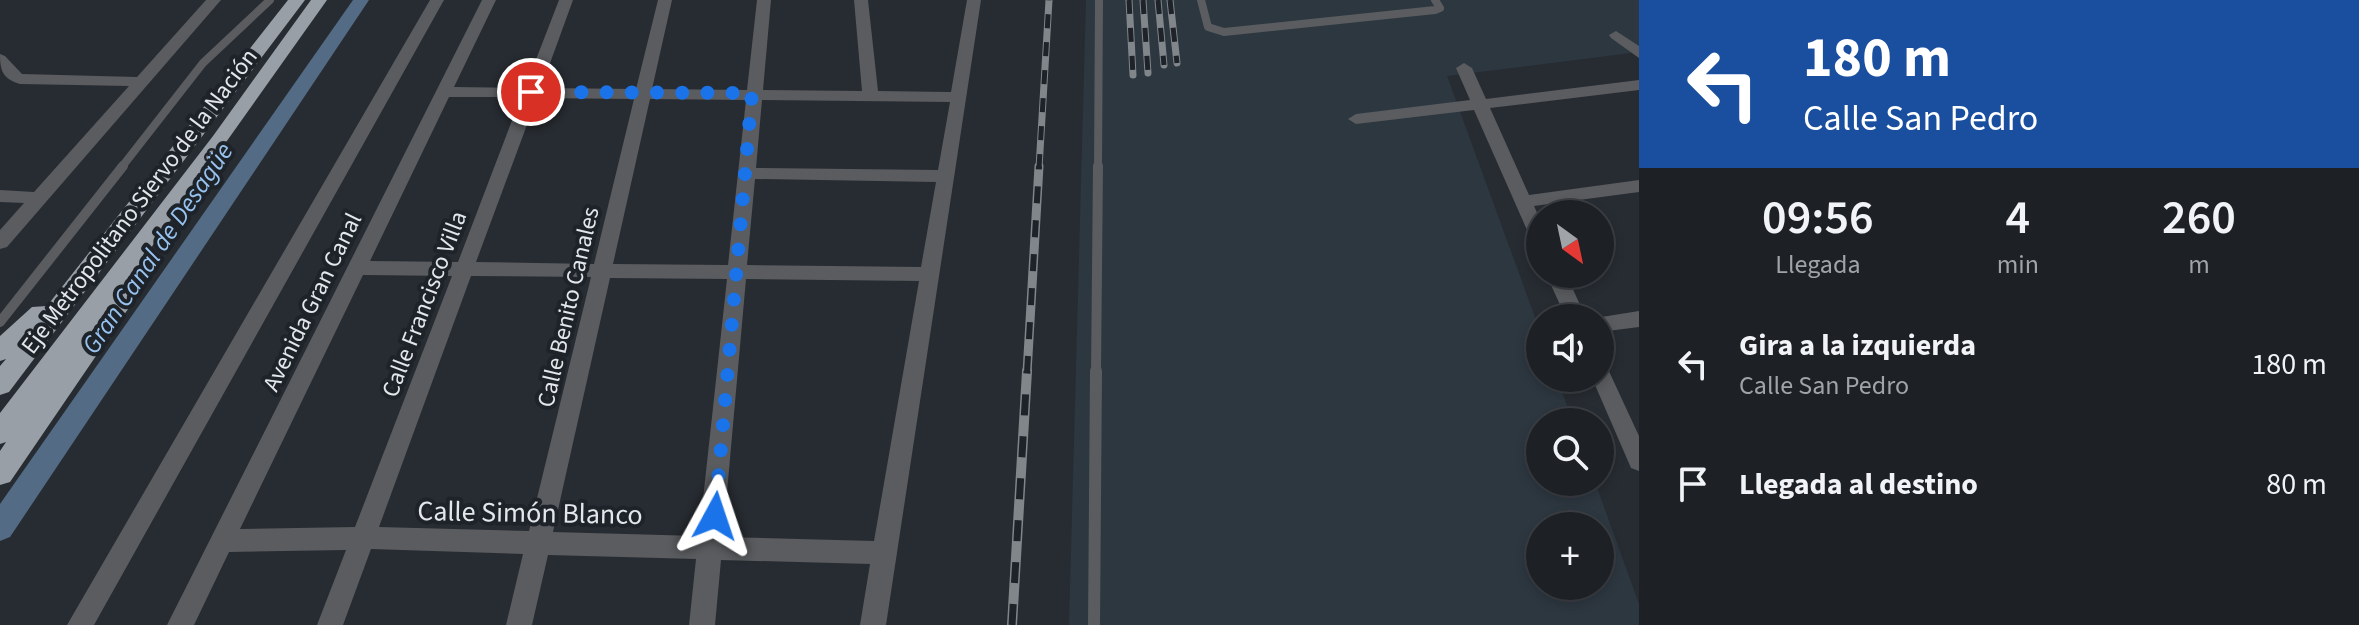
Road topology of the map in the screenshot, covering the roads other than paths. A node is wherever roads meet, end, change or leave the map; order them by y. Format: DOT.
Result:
graph roads {
  1 [pos="214,0"];
  2 [pos="270,0"];
  3 [pos="297,0"];
  4 [pos="319,0"];
  5 [pos="437,0"];
  6 [pos="489,0"];
  7 [pos="566,0"];
  8 [pos="665,0"];
  9 [pos="764,0"];
  10 [pos="861,0"];
  11 [pos="974,0"];
  12 [pos="1099,0"];
  13 [pos="1201,0"];
  14 [pos="1435,0"];
  15 [pos="1616,35"];
  16 [pos="1639,54"];
  17 [pos="0,59"];
  18 [pos="1464,68"];
  19 [pos="141,82"];
  20 [pos="1639,85"];
  21 [pos="445,92"];
  22 [pos="531,92"];
  23 [pos="644,93"];
  24 [pos="752,93"];
  25 [pos="870,94"];
  26 [pos="960,97"];
  27 [pos="1480,104"];
  28 [pos="1356,119"];
  29 [pos="746,173"];
  30 [pos="945,176"];
  31 [pos="1639,186"];
  32 [pos="0,196"];
  33 [pos="41,198"];
  34 [pos="173,199"];
  35 [pos="1523,202"];
  36 [pos="1526,209"];
  37 [pos="0,242"];
  38 [pos="89,268"];
  39 [pos="358,268"];
  40 [pos="465,269"];
  41 [pos="603,270"];
  42 [pos="737,271"];
  43 [pos="932,274"];
  44 [pos="1639,319"];
  45 [pos="0,322"];
  46 [pos="1614,322"];
  47 [pos="0,351"];
  48 [pos="0,385"];
  49 [pos="1608,392"];
  50 [pos="0,433"];
  51 [pos="1639,461"];
  52 [pos="0,473"];
  53 [pos="364,538"];
  54 [pos="223,541"];
  55 [pos="539,543"];
  56 [pos="712,546"];
  57 [pos="885,553"];
  58 [pos="80,625"];
  59 [pos="180,625"];
  60 [pos="330,625"];
  61 [pos="519,625"];
  62 [pos="702,625"];
  63 [pos="873,625"];
  64 [pos="1094,625"];
  1 -- 19 [label="street"];
  2 -- 45 [label="lane"];
  3 -- 38 [label="highway, Eje Metropolitano Siervo de la Nación"];
  4 -- 34 [label="highway, Eje Metropolitano Siervo de la Nación"];
  5 -- 58 [label="street"];
  6 -- 21 [label="street, Avenida Gran Canal"];
  7 -- 22 [label="street, Calle Francisco Villa"];
  8 -- 23 [label="street, Calle Benito Canales"];
  9 -- 24 [label="street"];
  10 -- 25 [label="street"];
  11 -- 26 [label="street"];
  12 -- 64 [label="lane"];
  13 -- 14 [label="lane"];
  15 -- 16 [label="street"];
  17 -- 19 [label="street"];
  18 -- 27 [label="street"];
  19 -- 33 [label="street"];
  20 -- 27 [label="street"];
  21 -- 22 [label="street"];
  21 -- 39 [label="street, Avenida Gran Canal"];
  22 -- 23 [label="street"];
  22 -- 40 [label="street, Calle Francisco Villa"];
  23 -- 24 [label="street"];
  23 -- 41 [label="street, Calle Benito Canales"];
  24 -- 25 [label="street"];
  24 -- 29 [label="street"];
  25 -- 26 [label="street"];
  26 -- 30 [label="street"];
  27 -- 28 [label="street"];
  27 -- 35 [label="street"];
  29 -- 30 [label="street"];
  29 -- 42 [label="street"];
  30 -- 43 [label="street"];
  31 -- 35 [label="street"];
  32 -- 33 [label="street"];
  33 -- 37 [label="street"];
  34 -- 50 [label="highway, Eje Metropolitano Siervo de la Nación"];
  34 -- 52 [label="highway"];
  35 -- 36 [label="street"];
  38 -- 47 [label="highway"];
  38 -- 48 [label="highway, Eje Metropolitano Siervo de la Nación"];
  39 -- 40 [label="street"];
  39 -- 54 [label="street, Avenida Gran Canal"];
  40 -- 41 [label="street"];
  40 -- 53 [label="street, Calle Francisco Villa"];
  41 -- 42 [label="street"];
  41 -- 55 [label="street, Calle Benito Canales"];
  42 -- 43 [label="street"];
  42 -- 56 [label="street"];
  43 -- 57 [label="street"];
  44 -- 46 [label="street"];
  49 -- 51 [label="street"];
  53 -- 54 [label="street, Calle Simón Blanco"];
  53 -- 55 [label="street, Calle Simón Blanco"];
  53 -- 60 [label="street, Calle Francisco Villa"];
  54 -- 59 [label="street, Avenida Gran Canal"];
  55 -- 56 [label="street, Calle Simón Blanco"];
  55 -- 61 [label="street, Calle Benito Canales"];
  56 -- 57 [label="street, Calle Simón Blanco"];
  56 -- 62 [label="street"];
  57 -- 63 [label="street"];
}
